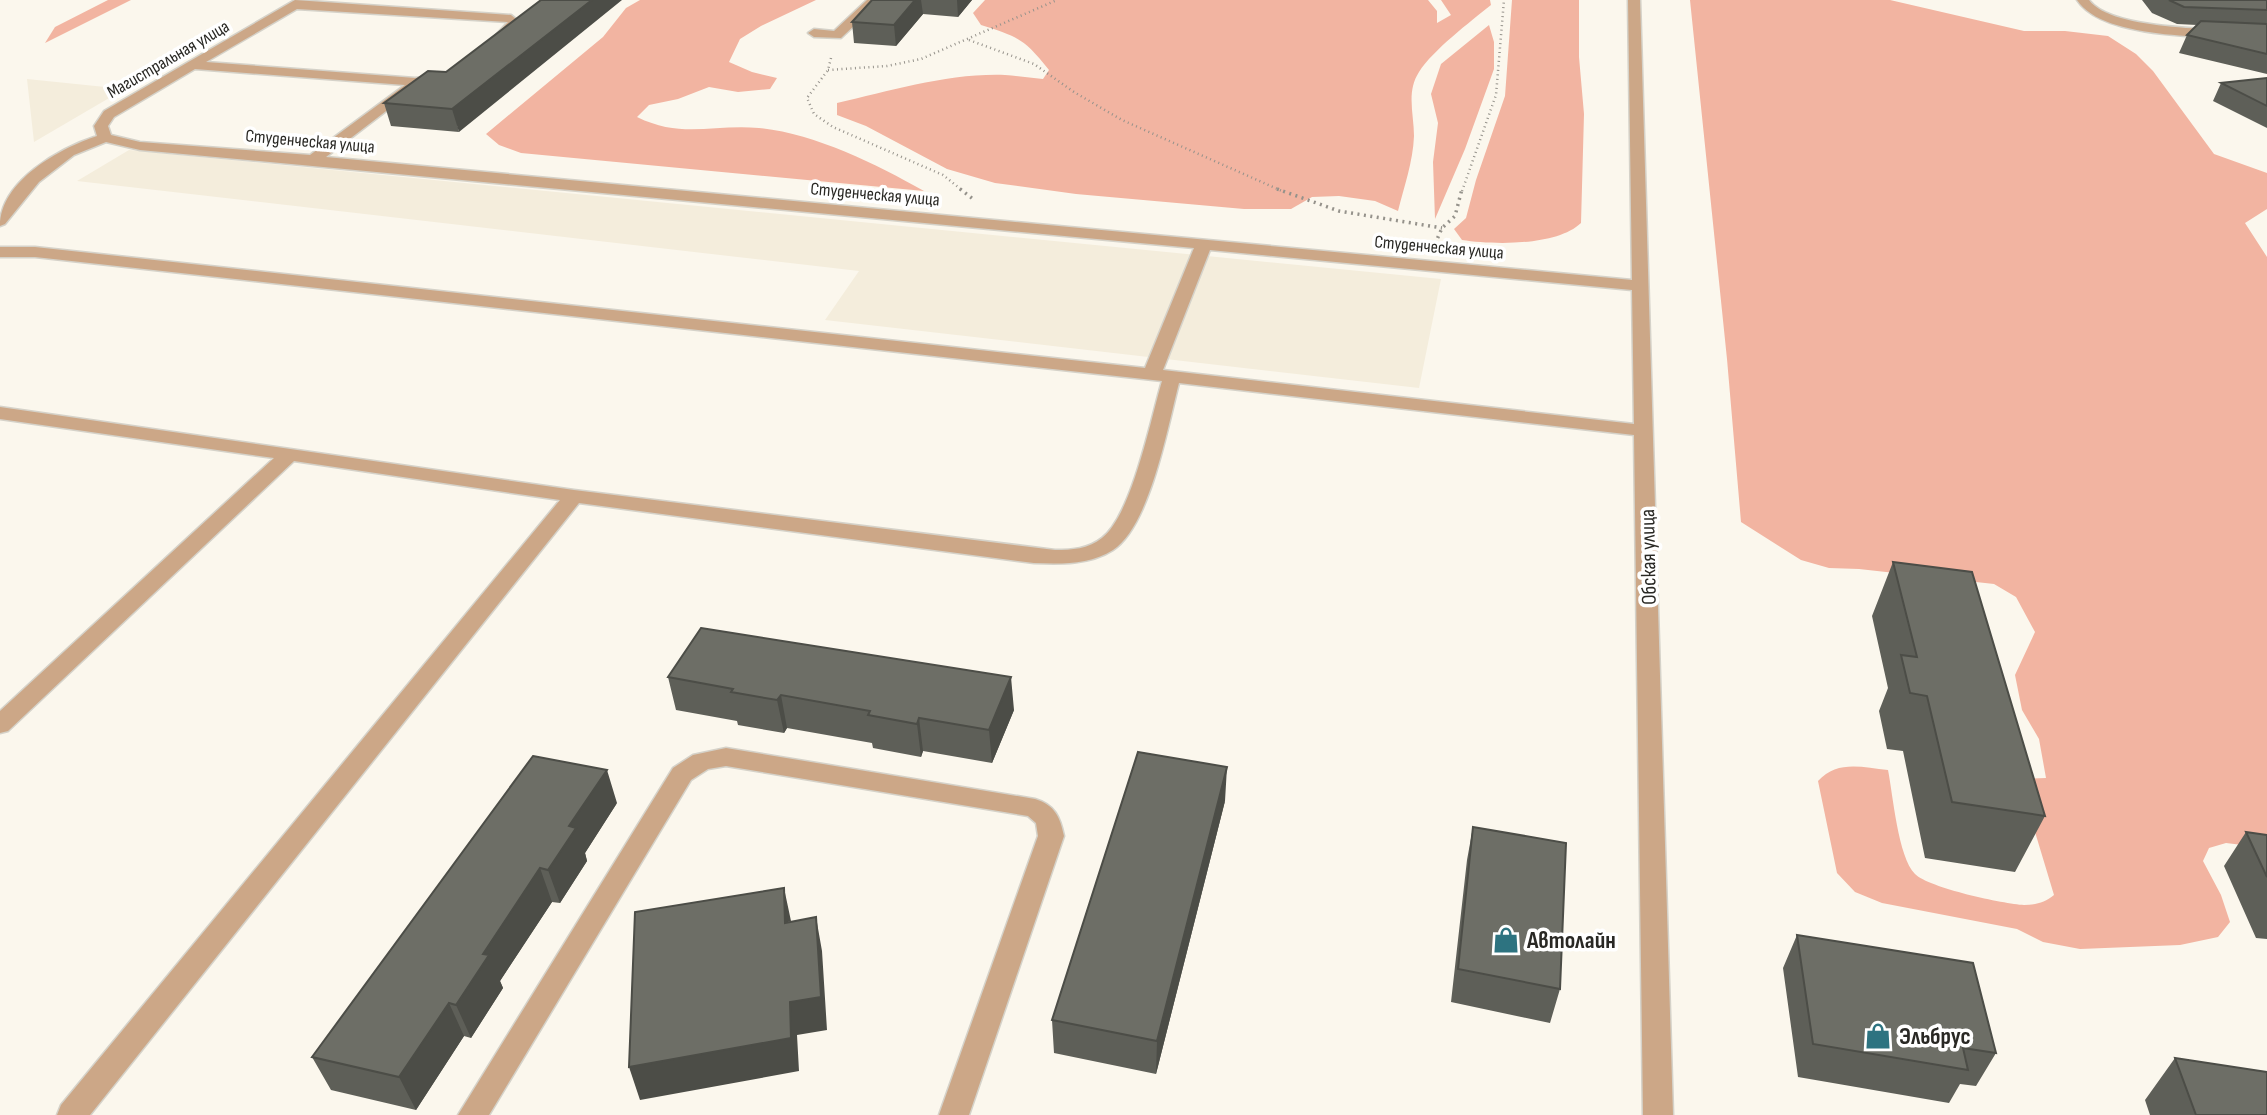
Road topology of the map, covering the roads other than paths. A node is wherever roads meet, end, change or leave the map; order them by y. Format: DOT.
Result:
graph roads {
  1 [pos="898,0"];
  2 [pos="1634,0"];
  3 [pos="2083,0"];
  4 [pos="299,3"];
  5 [pos="814,33"];
  6 [pos="2267,35"];
  7 [pos="484,50"];
  8 [pos="193,65"];
  9 [pos="450,75"];
  10 [pos="415,82"];
  11 [pos="105,138"];
  12 [pos="313,160"];
  13 [pos="0,221"];
  14 [pos="1204,244"];
  15 [pos="0,252"];
  16 [pos="1642,286"];
  17 [pos="1162,375"];
  18 [pos="0,413"];
  19 [pos="1645,431"];
  20 [pos="289,455"];
  21 [pos="574,496"];
  22 [pos="0,725"];
  23 [pos="72,1115"];
  24 [pos="473,1115"];
  25 [pos="954,1115"];
  26 [pos="1658,1115"];
  1 -- 5 [label="street"];
  2 -- 16 [label="street, Обская улица"];
  3 -- 6 [label="street"];
  4 -- 7 [label="street"];
  4 -- 8 [label="street, Магистральная улица"];
  8 -- 10 [label="street"];
  8 -- 11 [label="street, Магистральная улица"];
  9 -- 10 [label="street"];
  10 -- 12 [label="street"];
  11 -- 12 [label="street, Студенческая улица"];
  11 -- 13 [label="street"];
  12 -- 14 [label="street, Студенческая улица"];
  14 -- 16 [label="street, Студенческая улица"];
  14 -- 17 [label="street"];
  15 -- 17 [label="street"];
  16 -- 19 [label="street, Обская улица"];
  17 -- 19 [label="street"];
  17 -- 21 [label="street"];
  18 -- 20 [label="street"];
  19 -- 26 [label="street, Обская улица"];
  20 -- 21 [label="street"];
  20 -- 22 [label="street"];
  21 -- 23 [label="street"];
  24 -- 25 [label="street"];
}
